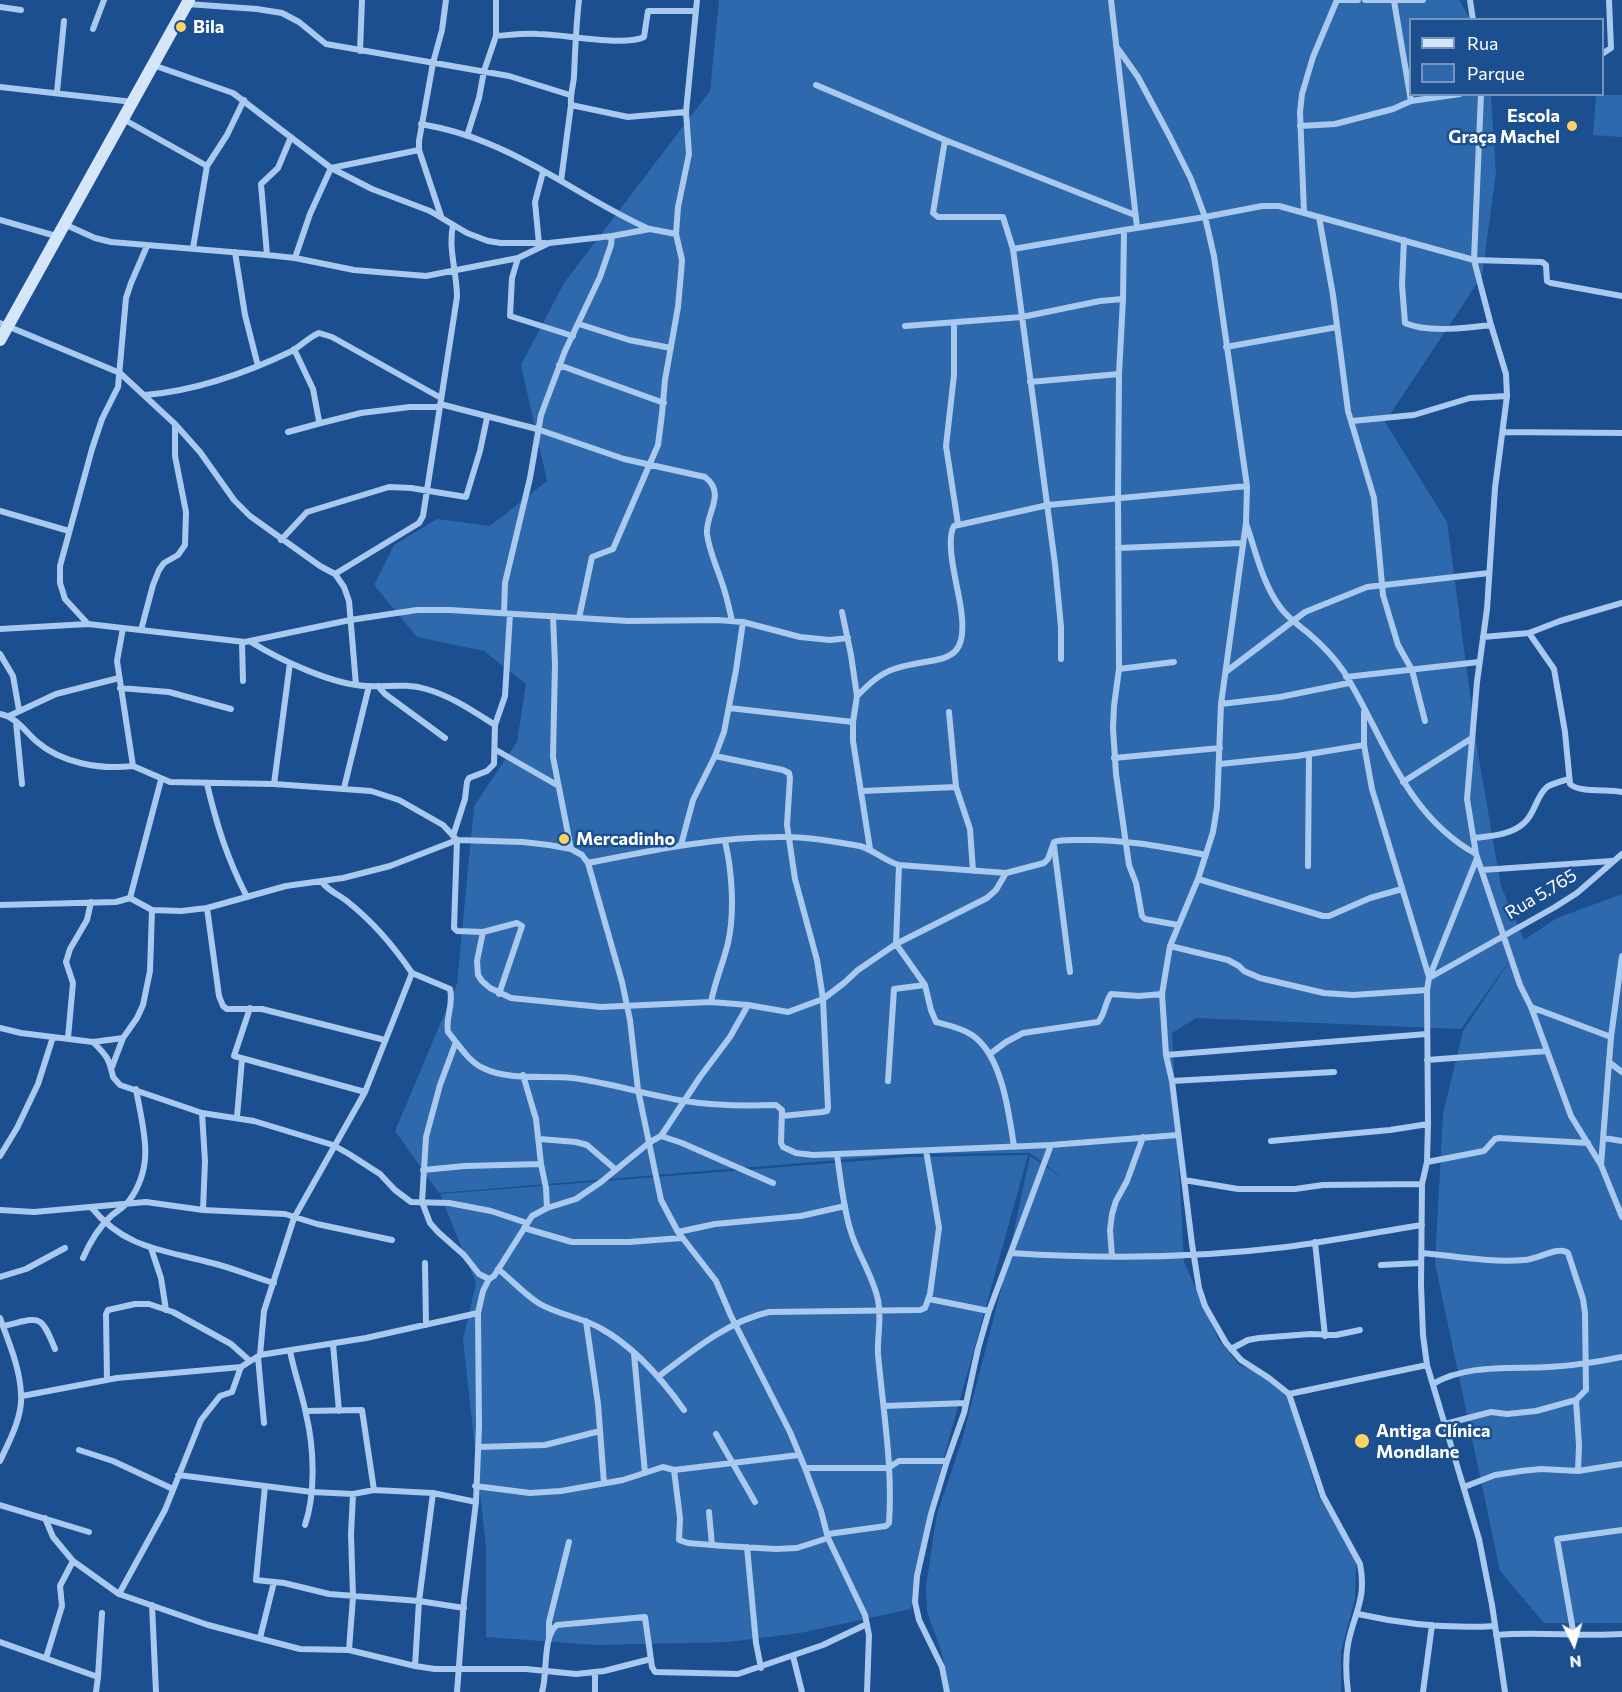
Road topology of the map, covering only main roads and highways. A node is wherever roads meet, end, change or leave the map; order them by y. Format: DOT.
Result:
graph roads {
  1 [pos="188,2"];
  2 [pos="4,324"];
  3 [pos="0,340"];
  1 -- 2 [label="main road"];
  2 -- 3 [label="main road"];
}
